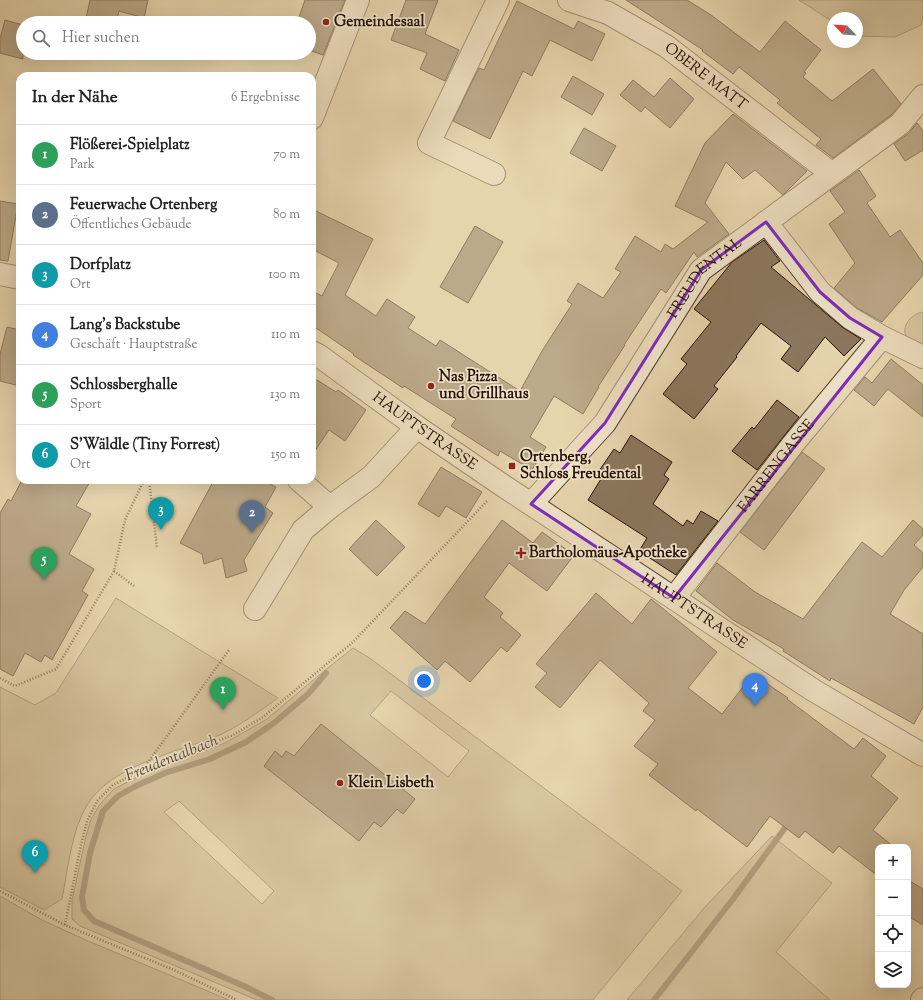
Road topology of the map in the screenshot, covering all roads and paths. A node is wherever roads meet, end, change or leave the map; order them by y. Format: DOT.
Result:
graph roads {
  1 [pos="358,0"];
  2 [pos="498,0"];
  3 [pos="569,0"];
  4 [pos="923,96"];
  5 [pos="316,108"];
  6 [pos="832,173"];
  7 [pos="494,174"];
  8 [pos="766,222"];
  9 [pos="0,274"];
  10 [pos="16,277"];
  11 [pos="882,337"];
  12 [pos="316,354"];
  13 [pos="923,357"];
  14 [pos="417,427"];
  15 [pos="142,484"];
  16 [pos="149,484"];
  17 [pos="304,484"];
  18 [pos="502,485"];
  19 [pos="531,504"];
  20 [pos="330,507"];
  21 [pos="157,548"];
  22 [pos="114,571"];
  23 [pos="134,586"];
  24 [pos="674,598"];
  25 [pos="255,609"];
  26 [pos="228,650"];
  27 [pos="0,678"];
  28 [pos="923,755"];
  29 [pos="144,769"];
  30 [pos="0,891"];
  31 [pos="65,925"];
  32 [pos="237,1000"];
  1 -- 5 [label="street"];
  2 -- 7 [label="street"];
  3 -- 6 [label="street, OBERE MATT"];
  4 -- 6 [label="street, FREUDENTAL"];
  6 -- 8 [label="street, FREUDENTAL"];
  8 -- 11 [label="street"];
  8 -- 19 [label="street, FREUDENTAL"];
  9 -- 10 [label="street"];
  11 -- 13 [label="street"];
  11 -- 24 [label="street, FARRENGASSE"];
  12 -- 14 [label="street, HAUPTSTRASSE"];
  14 -- 18 [label="street, HAUPTSTRASSE"];
  14 -- 20 [label="street"];
  15 -- 22 [label="path"];
  16 -- 21 [label="path"];
  17 -- 20 [label="street"];
  18 -- 19 [label="street, HAUPTSTRASSE"];
  18 -- 29 [label="path"];
  19 -- 24 [label="street, HAUPTSTRASSE"];
  20 -- 25 [label="street"];
  22 -- 23 [label="path"];
  22 -- 27 [label="path"];
  24 -- 28 [label="street, HAUPTSTRASSE"];
  26 -- 29 [label="path"];
  29 -- 31 [label="path"];
  30 -- 31 [label="path"];
  31 -- 32 [label="path"];
}
